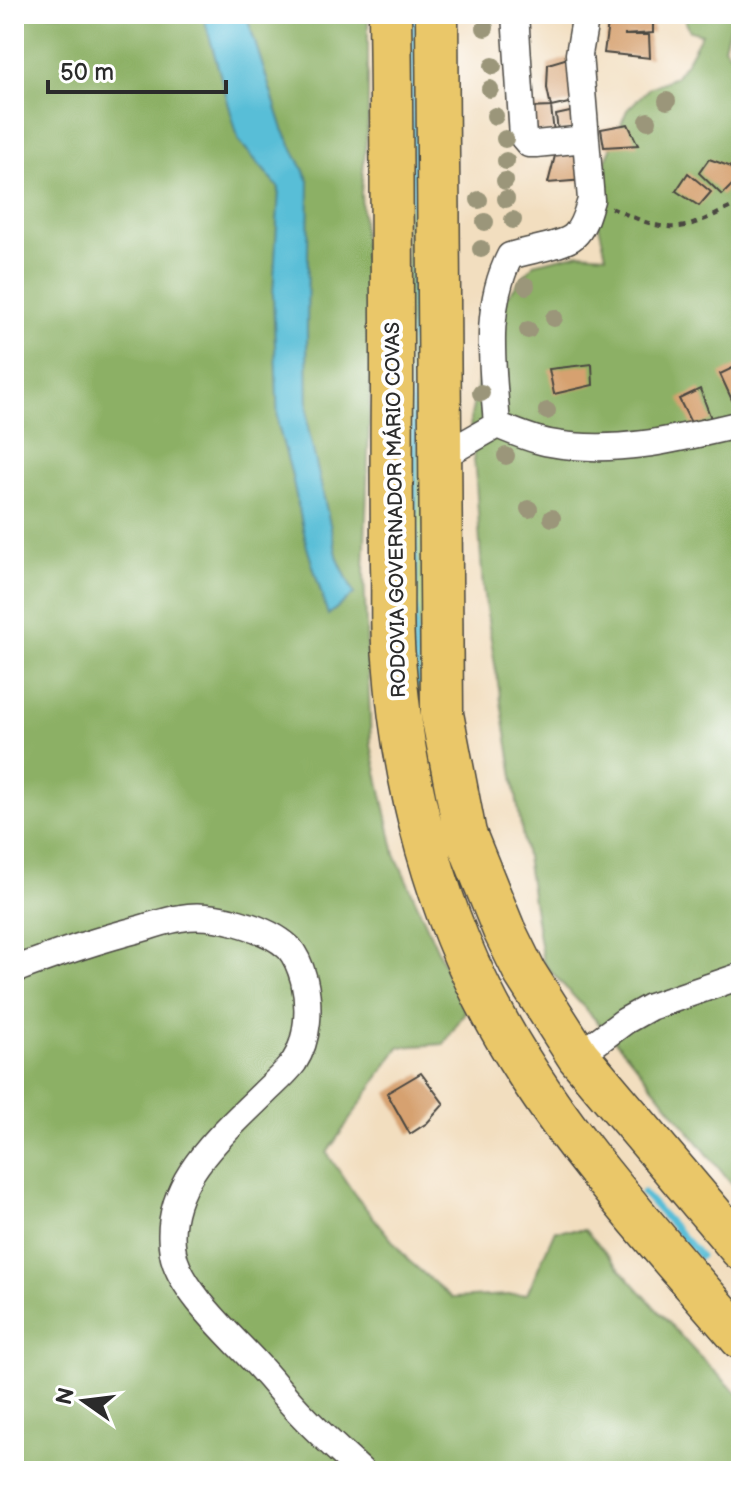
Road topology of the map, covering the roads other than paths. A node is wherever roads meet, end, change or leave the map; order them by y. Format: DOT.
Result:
graph roads {
  1 [pos="390,14"];
  2 [pos="437,14"];
  3 [pos="515,14"];
  4 [pos="586,14"];
  5 [pos="585,139"];
  6 [pos="741,424"];
  7 [pos="497,425"];
  8 [pos="439,458"];
  9 [pos="14,970"];
  10 [pos="741,976"];
  11 [pos="578,1056"];
  12 [pos="741,1249"];
  13 [pos="741,1338"];
  14 [pos="361,1471"];
  1 -- 13 [label="highway, RODOVIA GOVERNADOR MÁRIO COVAS"];
  2 -- 8 [label="highway"];
  3 -- 5 [label="street"];
  4 -- 5 [label="street"];
  5 -- 7 [label="street"];
  6 -- 7 [label="street"];
  7 -- 8 [label="street"];
  8 -- 11 [label="highway"];
  9 -- 14 [label="street"];
  10 -- 11 [label="street"];
  11 -- 12 [label="highway"];
}
